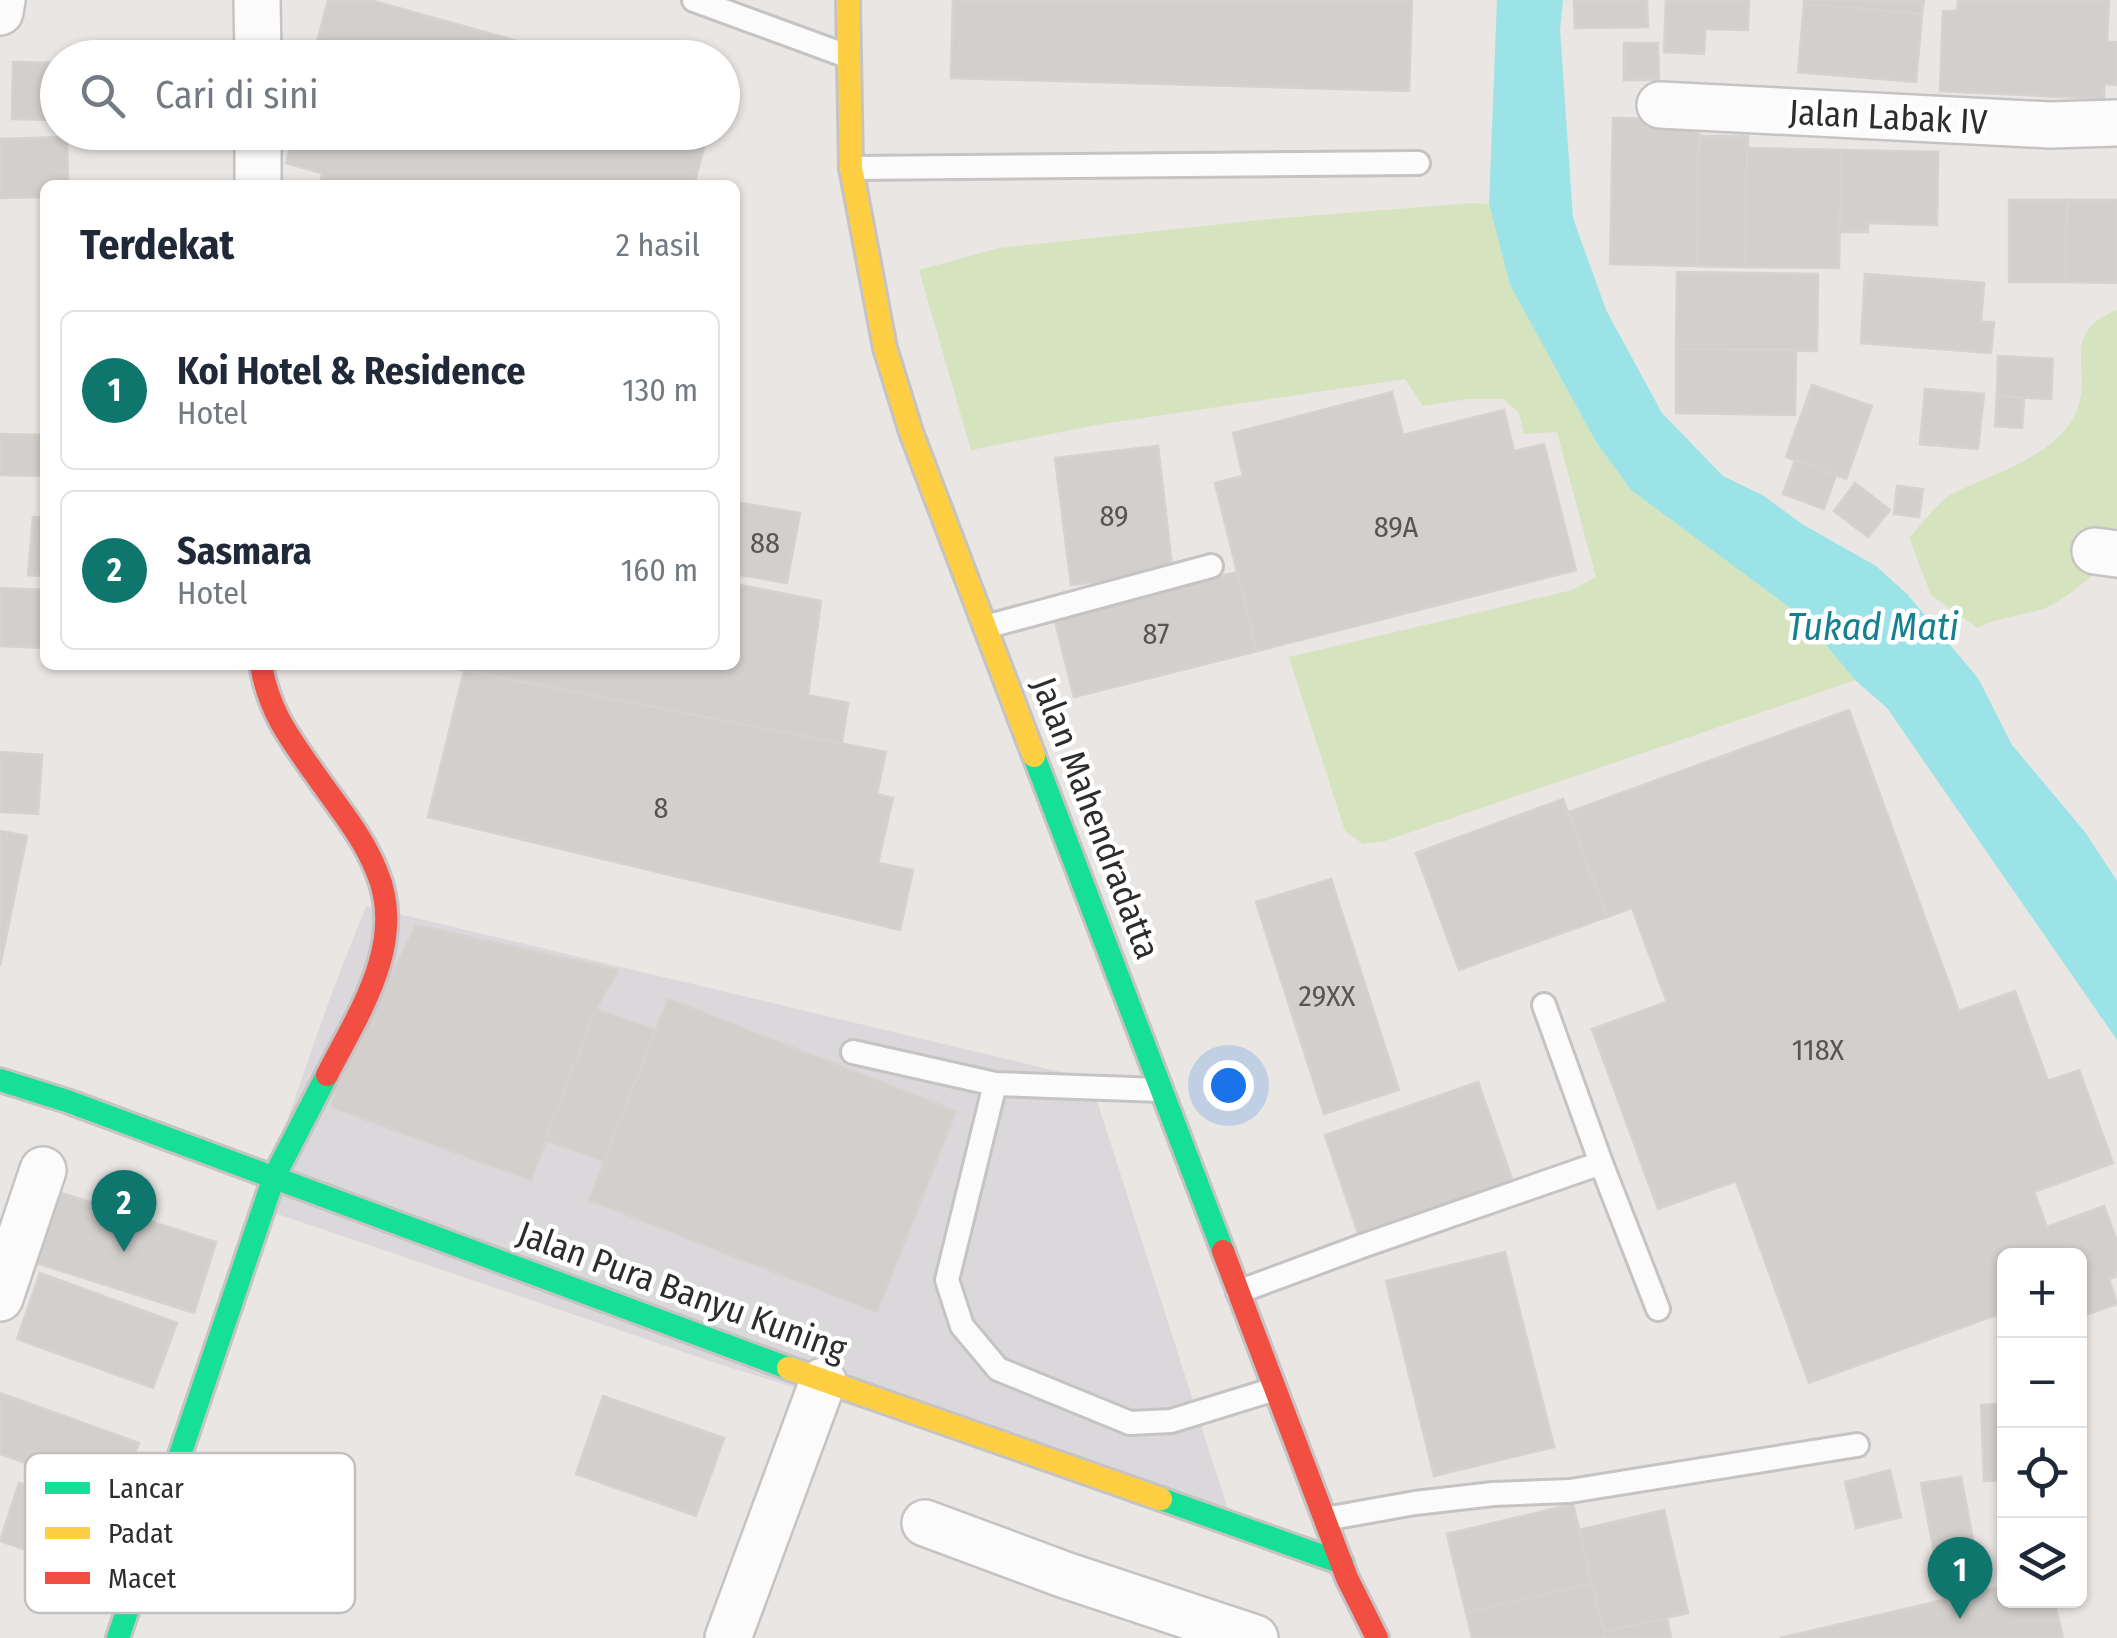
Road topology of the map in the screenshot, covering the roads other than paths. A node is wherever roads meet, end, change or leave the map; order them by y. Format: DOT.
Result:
graph roads {
  1 [pos="2,0"];
  2 [pos="258,0"];
  3 [pos="694,0"];
  4 [pos="848,0"];
  5 [pos="0,12"];
  6 [pos="258,40"];
  7 [pos="846,56"];
  8 [pos="1660,105"];
  9 [pos="2117,123"];
  10 [pos="258,150"];
  11 [pos="1418,163"];
  12 [pos="851,168"];
  13 [pos="258,180"];
  14 [pos="1211,566"];
  15 [pos="986,627"];
  16 [pos="261,670"];
  17 [pos="1544,1005"];
  18 [pos="853,1052"];
  19 [pos="0,1080"];
  20 [pos="994,1084"];
  21 [pos="1162,1090"];
  22 [pos="1602,1163"];
  23 [pos="43,1170"];
  24 [pos="274,1177"];
  25 [pos="1238,1292"];
  26 [pos="0,1298"];
  27 [pos="1658,1309"];
  28 [pos="823,1381"];
  29 [pos="1275,1389"];
  30 [pos="1857,1445"];
  31 [pos="181,1453"];
  32 [pos="1325,1519"];
  33 [pos="926,1523"];
  34 [pos="1342,1564"];
  35 [pos="126,1613"];
  36 [pos="118,1638"];
  37 [pos="728,1638"];
  38 [pos="1255,1638"];
  39 [pos="1377,1638"];
  1 -- 5 [label="street"];
  2 -- 6 [label="street"];
  3 -- 7 [label="lane"];
  4 -- 7 [label="main road, Jalan Mahendradatta"];
  7 -- 12 [label="main road, Jalan Mahendradatta"];
  8 -- 9 [label="street, Jalan Labak IV"];
  10 -- 13 [label="street"];
  11 -- 12 [label="lane"];
  12 -- 15 [label="main road, Jalan Mahendradatta"];
  14 -- 15 [label="lane"];
  15 -- 21 [label="main road, Jalan Mahendradatta"];
  16 -- 24 [label="main road"];
  17 -- 22 [label="lane"];
  18 -- 20 [label="lane"];
  19 -- 24 [label="main road, Jalan Pura Banyu Kuning"];
  20 -- 21 [label="lane"];
  20 -- 29 [label="lane"];
  21 -- 25 [label="main road, Jalan Mahendradatta"];
  22 -- 25 [label="lane"];
  22 -- 27 [label="lane"];
  23 -- 26 [label="street"];
  24 -- 28 [label="main road, Jalan Pura Banyu Kuning"];
  24 -- 31 [label="main road"];
  25 -- 29 [label="main road, Jalan Mahendradatta"];
  28 -- 34 [label="main road, Jalan Pura Banyu Kuning"];
  28 -- 37 [label="street"];
  29 -- 32 [label="main road, Jalan Mahendradatta"];
  30 -- 32 [label="lane"];
  32 -- 34 [label="main road, Jalan Mahendradatta"];
  33 -- 38 [label="street"];
  34 -- 39 [label="main road, Jalan Mahendradatta"];
  35 -- 36 [label="main road"];
}
